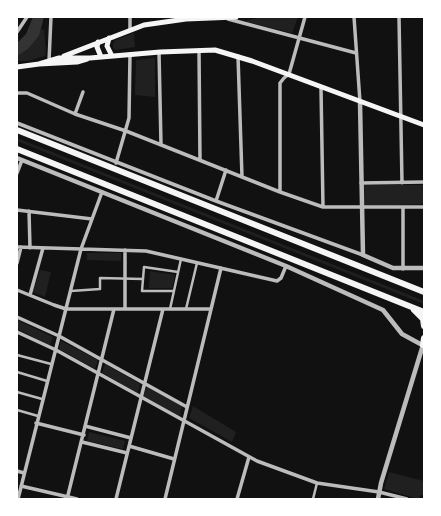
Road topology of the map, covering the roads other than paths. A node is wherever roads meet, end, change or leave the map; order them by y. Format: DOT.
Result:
graph roads {
  1 [pos="27,17"];
  2 [pos="51,17"];
  3 [pos="130,17"];
  4 [pos="236,17"];
  5 [pos="305,17"];
  6 [pos="354,17"];
  7 [pos="399,17"];
  8 [pos="227,18"];
  9 [pos="130,29"];
  10 [pos="17,32"];
  11 [pos="108,38"];
  12 [pos="300,38"];
  13 [pos="98,42"];
  14 [pos="199,50"];
  15 [pos="158,52"];
  16 [pos="356,52"];
  17 [pos="130,54"];
  18 [pos="112,56"];
  19 [pos="238,56"];
  20 [pos="100,57"];
  21 [pos="59,58"];
  22 [pos="90,58"];
  23 [pos="49,61"];
  24 [pos="39,64"];
  25 [pos="17,67"];
  26 [pos="289,74"];
  27 [pos="321,88"];
  28 [pos="83,92"];
  29 [pos="17,93"];
  30 [pos="360,102"];
  31 [pos="75,114"];
  32 [pos="402,117"];
  33 [pos="17,123"];
  34 [pos="424,125"];
  35 [pos="17,130"];
  36 [pos="126,131"];
  37 [pos="161,145"];
  38 [pos="17,149"];
  39 [pos="19,159"];
  40 [pos="200,160"];
  41 [pos="116,163"];
  42 [pos="226,170"];
  43 [pos="17,173"];
  44 [pos="242,177"];
  45 [pos="424,182"];
  46 [pos="362,183"];
  47 [pos="402,183"];
  48 [pos="102,192"];
  49 [pos="280,192"];
  50 [pos="216,201"];
  51 [pos="424,207"];
  52 [pos="323,208"];
  53 [pos="362,208"];
  54 [pos="403,208"];
  55 [pos="17,210"];
  56 [pos="29,211"];
  57 [pos="92,219"];
  58 [pos="19,247"];
  59 [pos="30,248"];
  60 [pos="44,248"];
  61 [pos="81,249"];
  62 [pos="125,250"];
  63 [pos="363,255"];
  64 [pos="181,259"];
  65 [pos="197,262"];
  66 [pos="17,263"];
  67 [pos="286,266"];
  68 [pos="221,268"];
  69 [pos="424,268"];
  70 [pos="403,269"];
  71 [pos="178,272"];
  72 [pos="124,278"];
  73 [pos="143,279"];
  74 [pos="17,290"];
  75 [pos="71,291"];
  76 [pos="174,291"];
  77 [pos="424,291"];
  78 [pos="30,295"];
  79 [pos="407,306"];
  80 [pos="66,309"];
  81 [pos="114,309"];
  82 [pos="125,309"];
  83 [pos="163,309"];
  84 [pos="170,309"];
  85 [pos="186,309"];
  86 [pos="211,309"];
  87 [pos="424,312"];
  88 [pos="17,317"];
  89 [pos="424,326"];
  90 [pos="17,332"];
  91 [pos="59,336"];
  92 [pos="424,338"];
  93 [pos="424,345"];
  94 [pos="56,350"];
  95 [pos="17,355"];
  96 [pos="101,359"];
  97 [pos="51,364"];
  98 [pos="17,372"];
  99 [pos="98,373"];
  100 [pos="47,381"];
  101 [pos="145,383"];
  102 [pos="17,392"];
  103 [pos="141,398"];
  104 [pos="42,399"];
  105 [pos="187,407"];
  106 [pos="17,410"];
  107 [pos="38,416"];
  108 [pos="183,422"];
  109 [pos="36,424"];
  110 [pos="85,426"];
  111 [pos="84,435"];
  112 [pos="131,438"];
  113 [pos="82,442"];
  114 [pos="129,446"];
  115 [pos="127,454"];
  116 [pos="249,457"];
  117 [pos="174,459"];
  118 [pos="17,471"];
  119 [pos="24,473"];
  120 [pos="317,483"];
  121 [pos="21,486"];
  122 [pos="380,492"];
  123 [pos="68,498"];
  124 [pos="18,499"];
  125 [pos="77,499"];
  126 [pos="116,499"];
  127 [pos="165,499"];
  128 [pos="237,499"];
  129 [pos="314,499"];
  130 [pos="378,499"];
  131 [pos="407,499"];
  1 -- 10 [label="street"];
  2 -- 23 [label="street"];
  3 -- 9 [label="street"];
  4 -- 8 [label="main road"];
  5 -- 12 [label="street"];
  6 -- 16 [label="street"];
  7 -- 32 [label="street"];
  8 -- 9 [label="main road"];
  8 -- 12 [label="street"];
  9 -- 11 [label="main road"];
  11 -- 13 [label="main road"];
  11 -- 18 [label="main road"];
  12 -- 16 [label="street"];
  12 -- 26 [label="street"];
  13 -- 20 [label="main road"];
  13 -- 21 [label="main road"];
  14 -- 15 [label="main road"];
  14 -- 19 [label="main road"];
  14 -- 40 [label="street"];
  15 -- 17 [label="main road"];
  15 -- 37 [label="street"];
  16 -- 30 [label="street"];
  17 -- 18 [label="main road"];
  17 -- 36 [label="street"];
  18 -- 20 [label="main road"];
  19 -- 26 [label="main road"];
  19 -- 44 [label="street"];
  20 -- 22 [label="main road"];
  21 -- 22 [label="main road"];
  21 -- 23 [label="main road"];
  22 -- 24 [label="main road"];
  23 -- 24 [label="main road"];
  24 -- 25 [label="main road"];
  26 -- 27 [label="main road"];
  26 -- 49 [label="street"];
  27 -- 30 [label="main road"];
  27 -- 52 [label="street"];
  28 -- 31 [label="street"];
  29 -- 31 [label="street"];
  30 -- 32 [label="main road"];
  30 -- 46 [label="street"];
  31 -- 36 [label="street"];
  32 -- 34 [label="main road"];
  32 -- 47 [label="street"];
  33 -- 41 [label="street"];
  35 -- 77 [label="highway"];
  36 -- 37 [label="street"];
  36 -- 41 [label="street"];
  37 -- 40 [label="street"];
  38 -- 79 [label="highway"];
  39 -- 43 [label="street"];
  39 -- 48 [label="street"];
  40 -- 42 [label="street"];
  41 -- 50 [label="street"];
  42 -- 44 [label="street"];
  42 -- 50 [label="street"];
  44 -- 49 [label="street"];
  45 -- 47 [label="street"];
  46 -- 47 [label="street"];
  46 -- 53 [label="street"];
  48 -- 57 [label="street"];
  48 -- 67 [label="street"];
  49 -- 52 [label="street"];
  50 -- 63 [label="street"];
  51 -- 54 [label="street"];
  52 -- 53 [label="street"];
  53 -- 54 [label="street"];
  53 -- 63 [label="street"];
  54 -- 70 [label="street"];
  55 -- 56 [label="street"];
  56 -- 57 [label="street"];
  56 -- 59 [label="street"];
  57 -- 61 [label="street"];
  58 -- 59 [label="street"];
  58 -- 66 [label="street"];
  59 -- 60 [label="street"];
  60 -- 61 [label="street"];
  60 -- 78 [label="street"];
  61 -- 62 [label="street"];
  61 -- 75 [label="street"];
  62 -- 64 [label="street"];
  62 -- 72 [label="street"];
  63 -- 70 [label="street"];
  64 -- 65 [label="street"];
  64 -- 71 [label="street"];
  65 -- 68 [label="street"];
  65 -- 85 [label="street"];
  67 -- 68 [label="street"];
  67 -- 93 [label="street"];
  68 -- 86 [label="street"];
  69 -- 70 [label="street"];
  71 -- 73 [label="street"];
  71 -- 76 [label="street"];
  72 -- 73 [label="street"];
  72 -- 75 [label="street"];
  72 -- 82 [label="street"];
  73 -- 76 [label="street"];
  74 -- 78 [label="street"];
  75 -- 80 [label="street"];
  76 -- 84 [label="street"];
  78 -- 80 [label="street"];
  79 -- 87 [label="highway"];
  79 -- 89 [label="highway"];
  80 -- 81 [label="street"];
  80 -- 91 [label="street"];
  81 -- 82 [label="street"];
  81 -- 96 [label="street"];
  82 -- 83 [label="street"];
  83 -- 84 [label="street"];
  83 -- 101 [label="street"];
  84 -- 85 [label="street"];
  85 -- 86 [label="street"];
  86 -- 105 [label="street"];
  88 -- 91 [label="street"];
  90 -- 94 [label="street"];
  91 -- 94 [label="street"];
  91 -- 96 [label="street"];
  92 -- 93 [label="highway"];
  93 -- 122 [label="street"];
  94 -- 97 [label="street"];
  94 -- 99 [label="street"];
  95 -- 97 [label="street"];
  96 -- 99 [label="street"];
  96 -- 101 [label="street"];
  97 -- 100 [label="street"];
  98 -- 100 [label="street"];
  99 -- 103 [label="street"];
  99 -- 110 [label="street"];
  100 -- 104 [label="street"];
  101 -- 103 [label="street"];
  101 -- 105 [label="street"];
  102 -- 104 [label="street"];
  103 -- 108 [label="street"];
  103 -- 112 [label="street"];
  104 -- 107 [label="street"];
  105 -- 108 [label="street"];
  106 -- 107 [label="street"];
  107 -- 109 [label="street"];
  108 -- 116 [label="street"];
  108 -- 117 [label="street"];
  109 -- 111 [label="street"];
  109 -- 119 [label="street"];
  110 -- 111 [label="street"];
  110 -- 112 [label="street"];
  111 -- 113 [label="street"];
  112 -- 114 [label="street"];
  113 -- 115 [label="street"];
  113 -- 123 [label="street"];
  114 -- 115 [label="street"];
  114 -- 117 [label="street"];
  115 -- 126 [label="street"];
  116 -- 120 [label="street"];
  116 -- 128 [label="street"];
  117 -- 127 [label="street"];
  118 -- 119 [label="street"];
  119 -- 121 [label="street"];
  120 -- 122 [label="street"];
  120 -- 129 [label="street"];
  121 -- 123 [label="street"];
  121 -- 124 [label="street"];
  122 -- 130 [label="street"];
  122 -- 131 [label="street"];
  123 -- 125 [label="street"];
}
